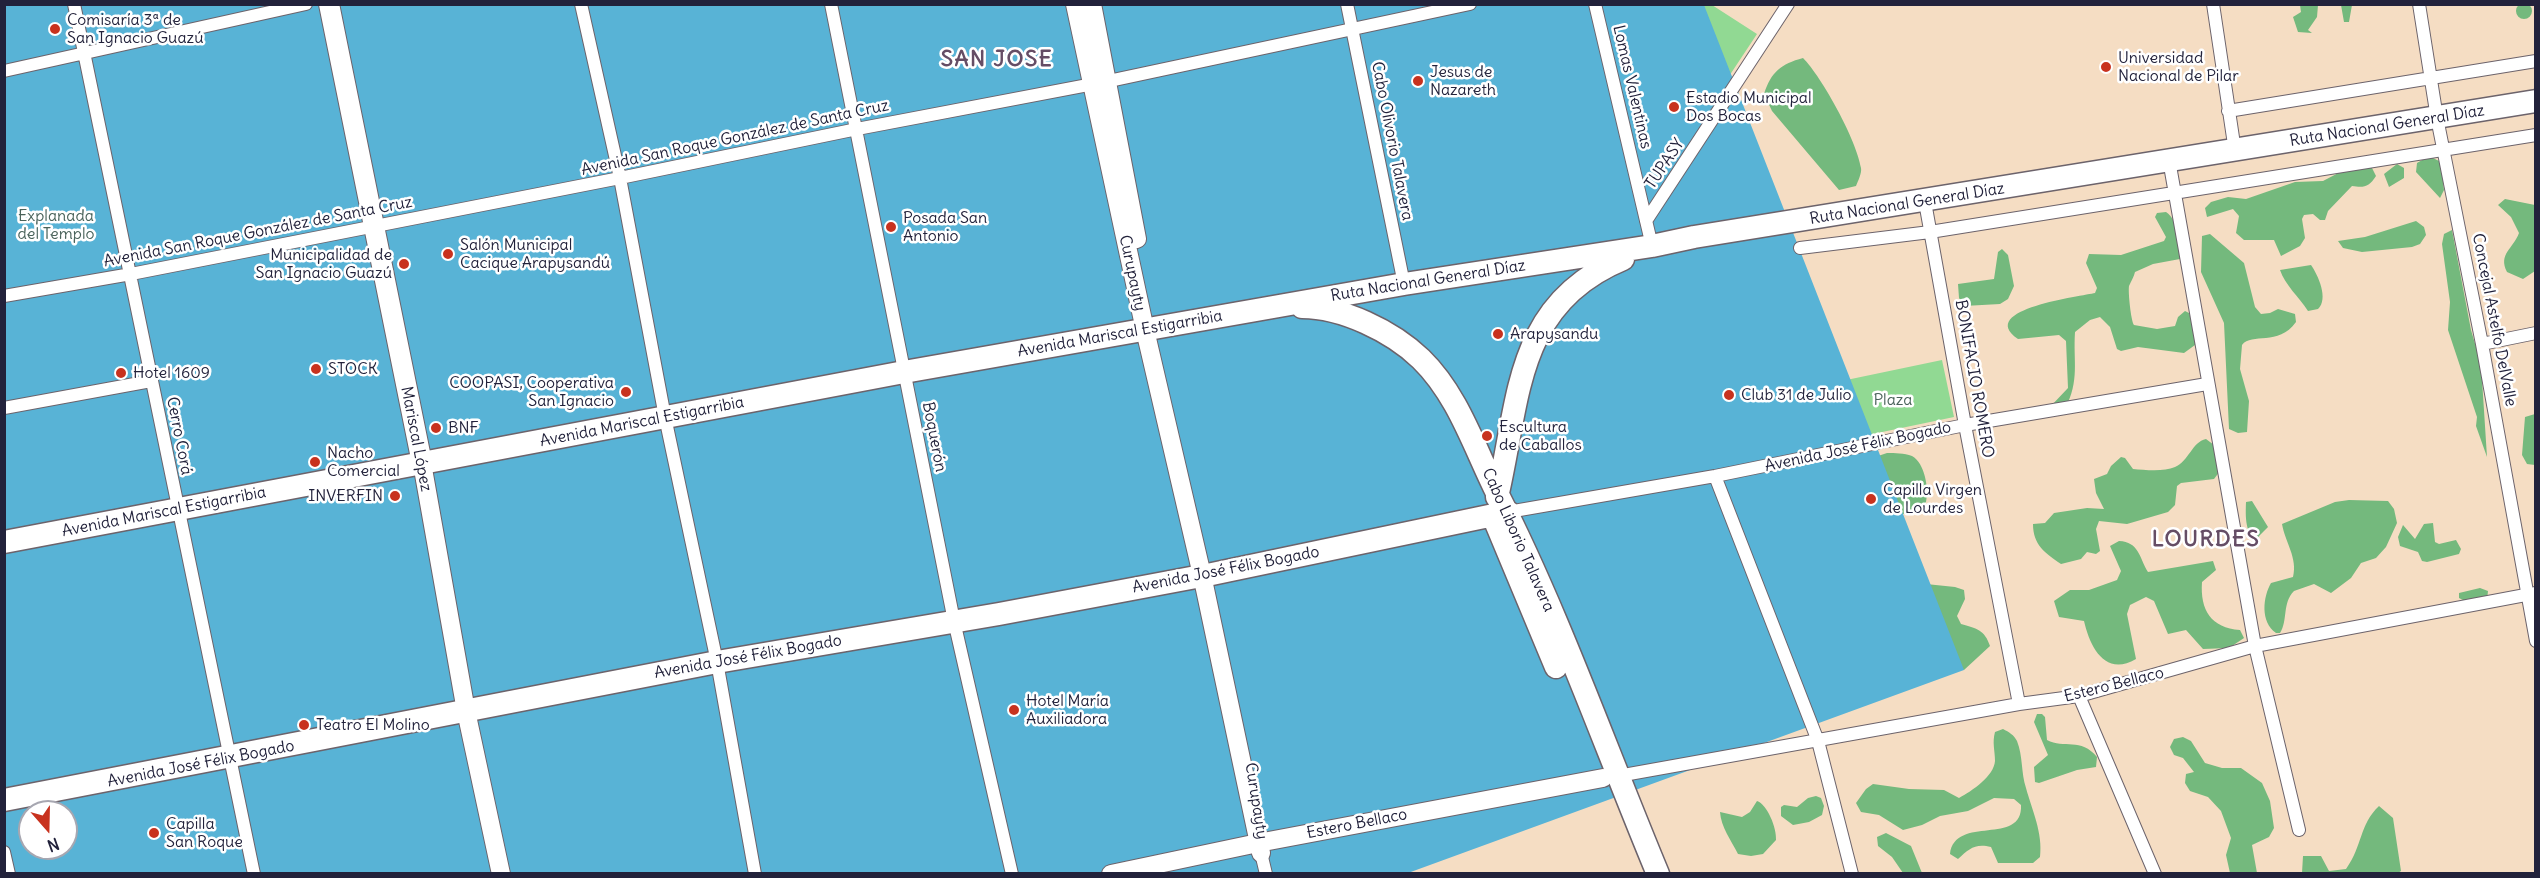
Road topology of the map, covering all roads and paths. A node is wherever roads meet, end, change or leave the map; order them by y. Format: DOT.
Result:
graph roads {
  1 [pos="74,4"];
  2 [pos="306,4"];
  3 [pos="329,4"];
  4 [pos="581,4"];
  5 [pos="831,4"];
  6 [pos="1075,4"];
  7 [pos="1092,4"];
  8 [pos="1347,4"];
  9 [pos="1470,4"];
  10 [pos="1595,4"];
  11 [pos="1788,4"];
  12 [pos="2213,4"];
  13 [pos="2420,4"];
  14 [pos="1353,29"];
  15 [pos="85,54"];
  16 [pos="2535,62"];
  17 [pos="4,70"];
  18 [pos="2431,80"];
  19 [pos="1100,83"];
  20 [pos="2535,101"];
  21 [pos="2228,111"];
  22 [pos="2438,118"];
  23 [pos="857,129"];
  24 [pos="2535,135"];
  25 [pos="2445,150"];
  26 [pos="2235,151"];
  27 [pos="2169,160"];
  28 [pos="620,178"];
  29 [pos="2174,192"];
  30 [pos="1925,201"];
  31 [pos="1646,220"];
  32 [pos="373,227"];
  33 [pos="1930,232"];
  34 [pos="1652,246"];
  35 [pos="1800,248"];
  36 [pos="131,274"];
  37 [pos="1404,284"];
  38 [pos="4,296"];
  39 [pos="1280,307"];
  40 [pos="1149,329"];
  41 [pos="2535,333"];
  42 [pos="2482,344"];
  43 [pos="904,372"];
  44 [pos="151,381"];
  45 [pos="2207,384"];
  46 [pos="4,408"];
  47 [pos="665,417"];
  48 [pos="1965,425"];
  49 [pos="422,463"];
  50 [pos="1715,476"];
  51 [pos="1499,507"];
  52 [pos="177,510"];
  53 [pos="4,542"];
  54 [pos="1207,574"];
  55 [pos="2531,594"];
  56 [pos="954,621"];
  57 [pos="2535,641"];
  58 [pos="2255,646"];
  59 [pos="717,662"];
  60 [pos="2079,696"];
  61 [pos="2019,704"];
  62 [pos="466,711"];
  63 [pos="1818,741"];
  64 [pos="231,758"];
  65 [pos="1611,777"];
  66 [pos="4,800"];
  67 [pos="2299,830"];
  68 [pos="1261,846"];
  69 [pos="4,852"];
  70 [pos="9,873"];
  71 [pos="254,873"];
  72 [pos="501,873"];
  73 [pos="755,873"];
  74 [pos="1012,873"];
  75 [pos="1111,873"];
  76 [pos="1266,873"];
  77 [pos="1642,873"];
  78 [pos="1658,873"];
  79 [pos="1852,873"];
  80 [pos="2155,873"];
  1 -- 15 [label="street, Cerro Corá"];
  2 -- 15 [label="street"];
  3 -- 32 [label="main road, Mariscal López"];
  4 -- 28 [label="street"];
  5 -- 23 [label="street, Boquerón"];
  6 -- 19 [label="street, Curupayty"];
  7 -- 19 [label="street, Curupayty"];
  8 -- 14 [label="street, Cabo Olivorio Talavera"];
  9 -- 14 [label="street, Avenida San Roque González de Santa Cruz"];
  10 -- 31 [label="street, Lomas Valentinas"];
  11 -- 31 [label="street, TUPASY"];
  12 -- 21 [label="street"];
  13 -- 18 [label="street, Concejal Astelfo DelValle"];
  14 -- 19 [label="street, Avenida San Roque González de Santa Cruz"];
  14 -- 37 [label="street, Cabo Olivorio Talavera"];
  15 -- 17 [label="street"];
  15 -- 36 [label="street, Cerro Corá"];
  16 -- 18 [label="street"];
  18 -- 21 [label="street"];
  18 -- 22 [label="street, Concejal Astelfo DelValle"];
  19 -- 23 [label="street, Avenida San Roque González de Santa Cruz"];
  19 -- 40 [label="street, Curupayty"];
  20 -- 22 [label="highway, Ruta Nacional General Díaz"];
  21 -- 26 [label="street"];
  22 -- 25 [label="street, Concejal Astelfo DelValle"];
  22 -- 26 [label="highway, Ruta Nacional General Díaz"];
  23 -- 28 [label="street, Avenida San Roque González de Santa Cruz"];
  23 -- 43 [label="street, Boquerón"];
  24 -- 25 [label="street"];
  25 -- 29 [label="street"];
  25 -- 42 [label="street, Concejal Astelfo DelValle"];
  26 -- 27 [label="highway, Ruta Nacional General Díaz"];
  27 -- 29 [label="street"];
  27 -- 30 [label="highway, Ruta Nacional General Díaz"];
  28 -- 32 [label="street, Avenida San Roque González de Santa Cruz"];
  28 -- 47 [label="street"];
  29 -- 33 [label="street"];
  29 -- 45 [label="street"];
  30 -- 33 [label="street, BONIFACIO ROMERO"];
  30 -- 34 [label="highway, Ruta Nacional General Díaz"];
  31 -- 34 [label="street, Lomas Valentinas"];
  32 -- 36 [label="street, Avenida San Roque González de Santa Cruz"];
  32 -- 49 [label="main road, Mariscal López"];
  33 -- 35 [label="street"];
  33 -- 48 [label="street, BONIFACIO ROMERO"];
  34 -- 37 [label="highway, Ruta Nacional General Díaz"];
  34 -- 51 [label="highway"];
  36 -- 38 [label="street, Avenida San Roque González de Santa Cruz"];
  36 -- 44 [label="street, Cerro Corá"];
  37 -- 39 [label="highway, Ruta Nacional General Díaz"];
  39 -- 40 [label="highway, Avenida Mariscal Estigarribia"];
  39 -- 51 [label="highway, Cabo Liborio Talavera"];
  40 -- 43 [label="highway, Avenida Mariscal Estigarribia"];
  40 -- 54 [label="street, Curupayty"];
  41 -- 42 [label="street"];
  42 -- 55 [label="street, Concejal Astelfo DelValle"];
  43 -- 47 [label="highway, Avenida Mariscal Estigarribia"];
  43 -- 56 [label="street, Boquerón"];
  44 -- 46 [label="street"];
  44 -- 52 [label="street, Cerro Corá"];
  45 -- 48 [label="street, Avenida José Félix Bogado"];
  45 -- 58 [label="street"];
  47 -- 49 [label="highway, Avenida Mariscal Estigarribia"];
  47 -- 59 [label="street"];
  48 -- 50 [label="street, Avenida José Félix Bogado"];
  48 -- 61 [label="street, BONIFACIO ROMERO"];
  49 -- 52 [label="highway, Avenida Mariscal Estigarribia"];
  49 -- 62 [label="street, Mariscal López"];
  50 -- 51 [label="street, Avenida José Félix Bogado"];
  50 -- 63 [label="street"];
  51 -- 54 [label="highway, Avenida José Félix Bogado"];
  51 -- 65 [label="highway, Cabo Liborio Talavera"];
  52 -- 53 [label="highway, Avenida Mariscal Estigarribia"];
  52 -- 64 [label="street, Cerro Corá"];
  54 -- 56 [label="highway, Avenida José Félix Bogado"];
  54 -- 68 [label="street, Curupayty"];
  55 -- 57 [label="street, Concejal Astelfo DelValle"];
  55 -- 58 [label="street, Estero Bellaco"];
  56 -- 59 [label="highway, Avenida José Félix Bogado"];
  56 -- 74 [label="street, Boquerón"];
  58 -- 60 [label="street, Estero Bellaco"];
  58 -- 67 [label="street"];
  59 -- 62 [label="highway, Avenida José Félix Bogado"];
  59 -- 73 [label="street"];
  60 -- 61 [label="street, Estero Bellaco"];
  60 -- 80 [label="street"];
  61 -- 63 [label="street, Estero Bellaco"];
  62 -- 64 [label="highway, Avenida José Félix Bogado"];
  62 -- 72 [label="street, Mariscal López"];
  63 -- 65 [label="street, Estero Bellaco"];
  63 -- 79 [label="street"];
  64 -- 66 [label="highway, Avenida José Félix Bogado"];
  64 -- 71 [label="street, Cerro Corá"];
  65 -- 68 [label="street, Estero Bellaco"];
  65 -- 77 [label="highway, Cabo Liborio Talavera"];
  65 -- 78 [label="highway, Cabo Liborio Talavera"];
  68 -- 75 [label="street, Estero Bellaco"];
  68 -- 76 [label="street"];
  69 -- 70 [label="street"];
}
